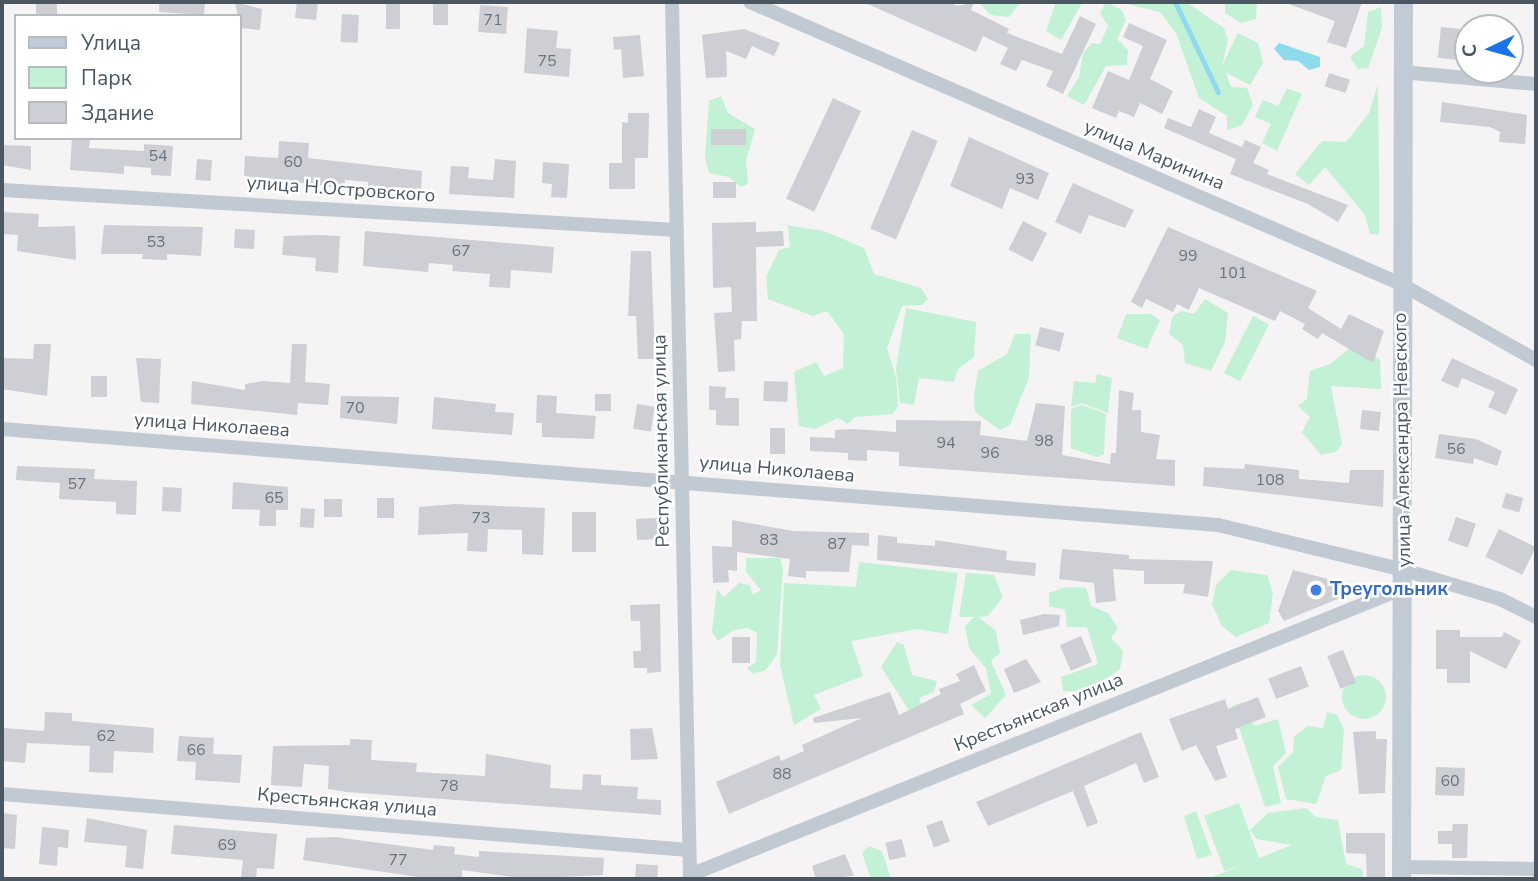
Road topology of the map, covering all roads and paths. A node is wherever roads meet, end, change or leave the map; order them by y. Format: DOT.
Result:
graph roads {
  1 [pos="672,2"];
  2 [pos="750,2"];
  3 [pos="1403,2"];
  4 [pos="1401,72"];
  5 [pos="1536,85"];
  6 [pos="2,190"];
  7 [pos="677,230"];
  8 [pos="1401,285"];
  9 [pos="1536,360"];
  10 [pos="2,429"];
  11 [pos="682,481"];
  12 [pos="1404,579"];
  13 [pos="1536,617"];
  14 [pos="2,794"];
  15 [pos="689,850"];
  16 [pos="1536,869"];
  17 [pos="1401,873"];
  18 [pos="690,877"];
  1 -- 7 [label="street, Республиканская улица"];
  2 -- 8 [label="street, улица Маринина"];
  3 -- 4 [label="main road, улица Александра Невского"];
  4 -- 5 [label="street"];
  4 -- 8 [label="main road, улица Александра Невского"];
  6 -- 7 [label="street, улица Н.Островского"];
  7 -- 11 [label="street, Республиканская улица"];
  8 -- 9 [label="street, улица Маринина"];
  8 -- 12 [label="main road, улица Александра Невского"];
  10 -- 11 [label="street, улица Николаева"];
  11 -- 12 [label="street, улица Николаева"];
  11 -- 15 [label="street, Республиканская улица"];
  12 -- 13 [label="street, улица Николаева"];
  12 -- 17 [label="main road, улица Александра Невского"];
  12 -- 18 [label="street, Крестьянская улица"];
  14 -- 15 [label="street, Крестьянская улица"];
  15 -- 18 [label="street, Республиканская улица"];
  16 -- 17 [label="street"];
}
